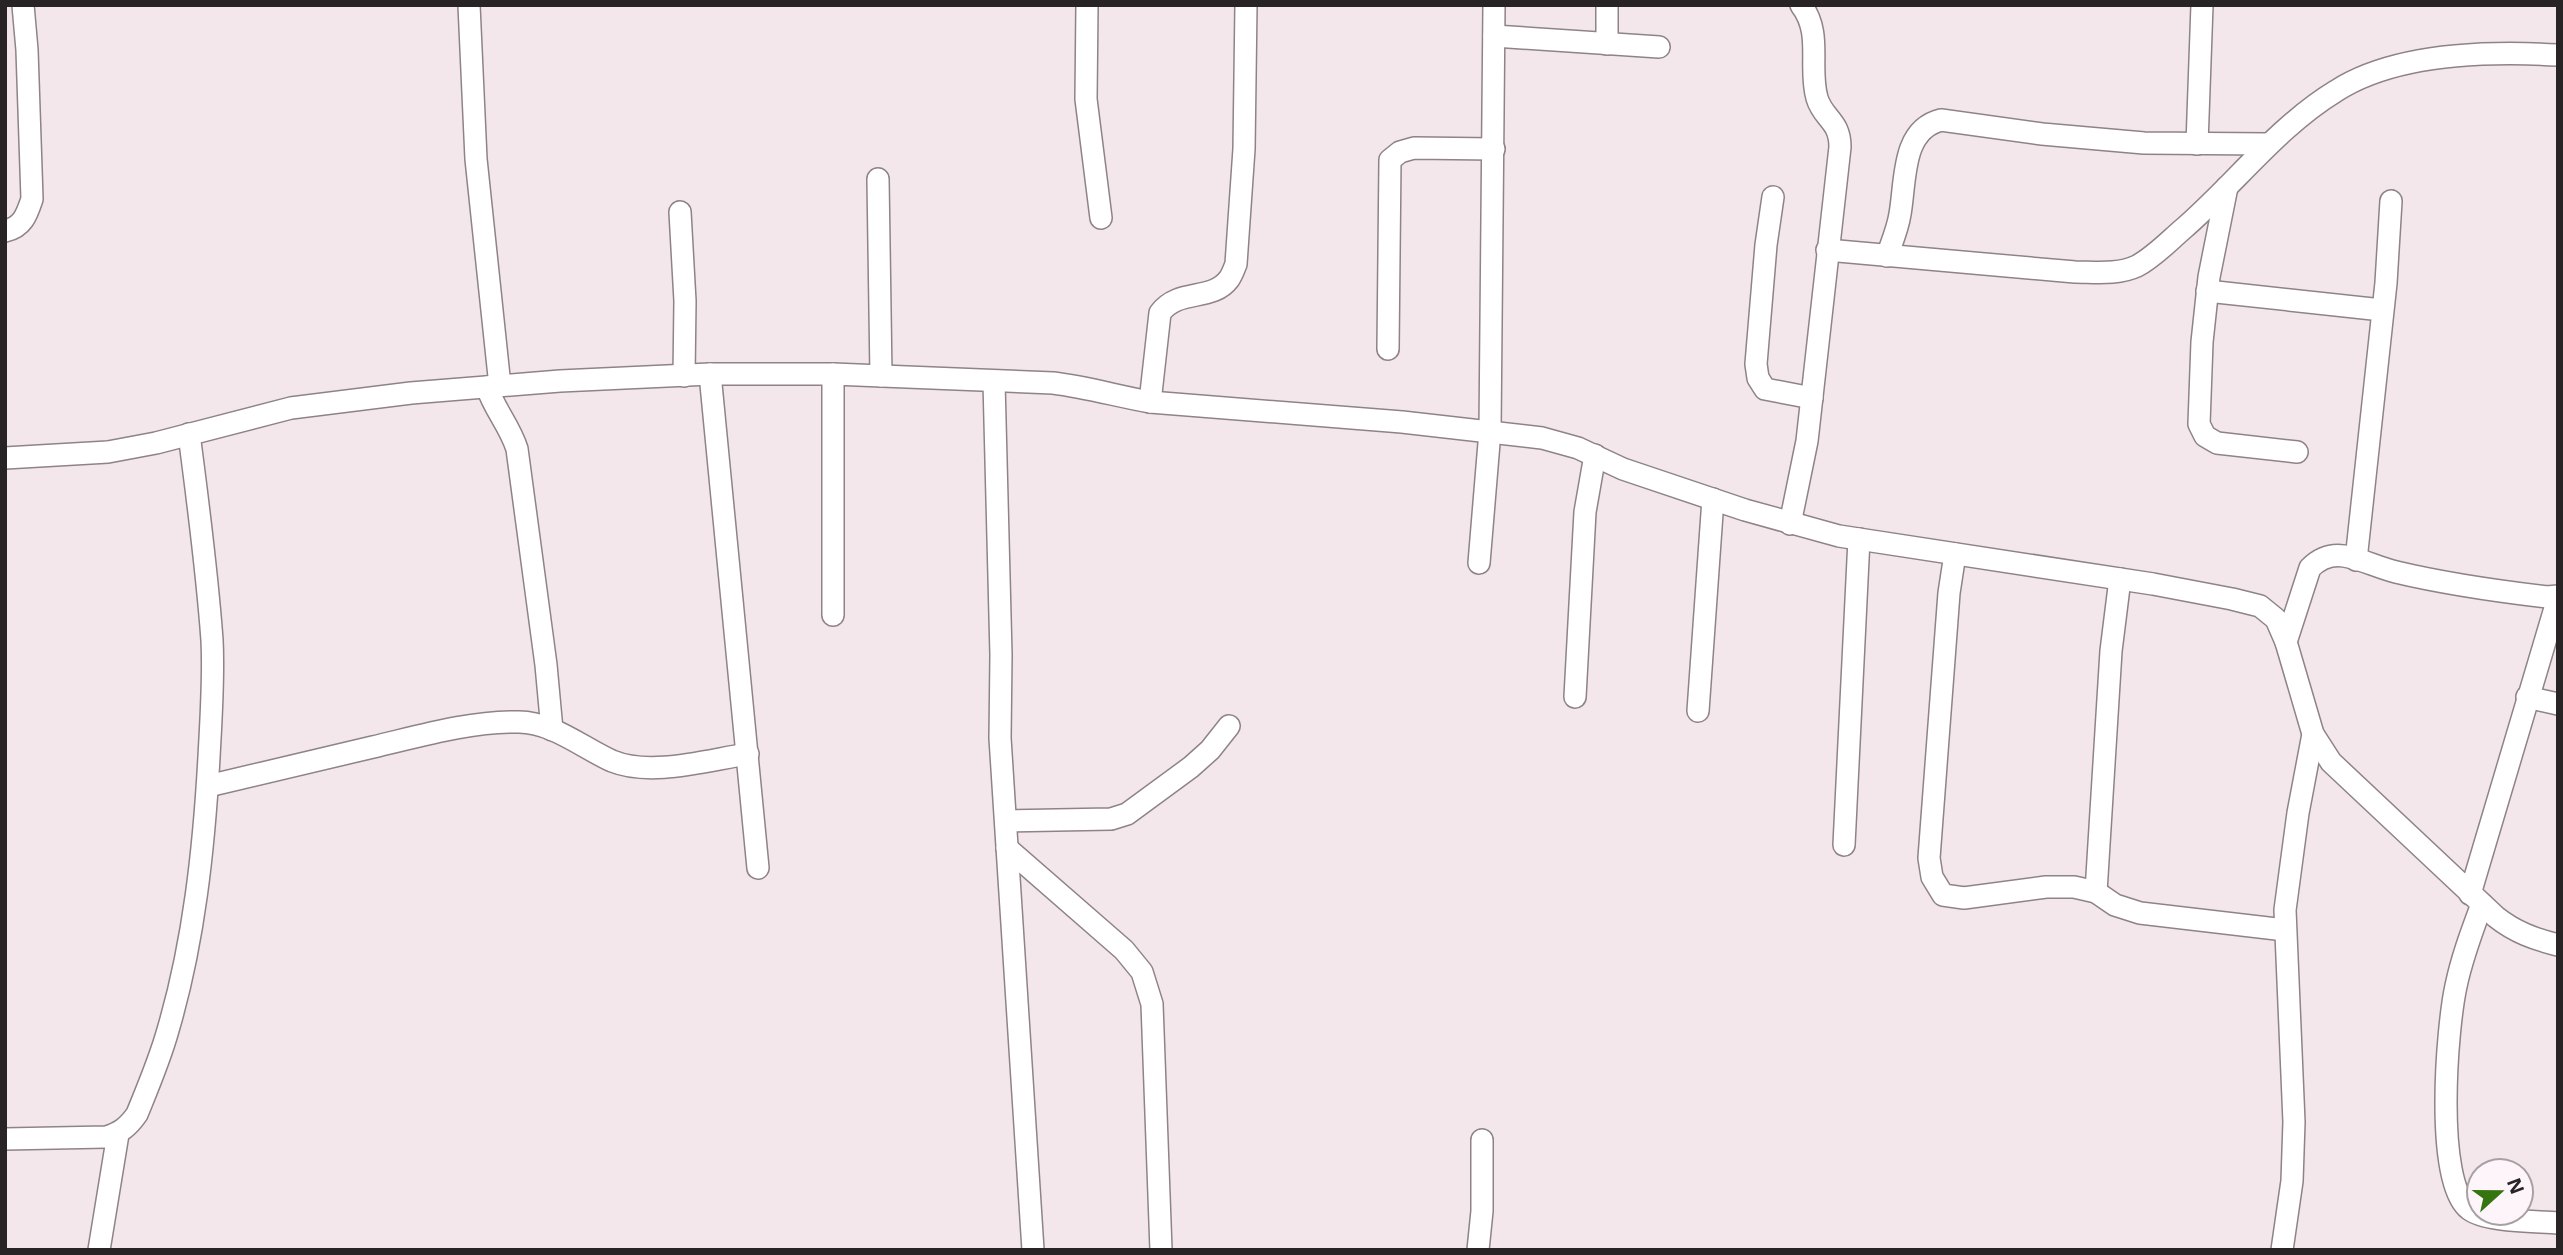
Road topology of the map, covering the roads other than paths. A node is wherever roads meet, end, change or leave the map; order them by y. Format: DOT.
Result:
graph roads {
  1 [pos="23,5"];
  2 [pos="469,5"];
  3 [pos="1087,5"];
  4 [pos="1246,5"];
  5 [pos="1494,5"];
  6 [pos="1607,5"];
  7 [pos="1801,5"];
  8 [pos="2203,5"];
  9 [pos="1494,36"];
  10 [pos="1607,44"];
  11 [pos="1659,47"];
  12 [pos="2558,55"];
  13 [pos="2197,144"];
  14 [pos="2268,144"];
  15 [pos="1494,149"];
  16 [pos="878,179"];
  17 [pos="2227,187"];
  18 [pos="1773,197"];
  19 [pos="2391,201"];
  20 [pos="680,212"];
  21 [pos="1101,218"];
  22 [pos="5,231"];
  23 [pos="1827,250"];
  24 [pos="1887,256"];
  25 [pos="2207,291"];
  26 [pos="2382,310"];
  27 [pos="1388,349"];
  28 [pos="710,374"];
  29 [pos="833,374"];
  30 [pos="684,376"];
  31 [pos="881,376"];
  32 [pos="994,382"];
  33 [pos="493,387"];
  34 [pos="1812,398"];
  35 [pos="1150,402"];
  36 [pos="1490,431"];
  37 [pos="189,434"];
  38 [pos="2297,452"];
  39 [pos="1595,455"];
  40 [pos="5,458"];
  41 [pos="1713,499"];
  42 [pos="1790,524"];
  43 [pos="1859,539"];
  44 [pos="1955,554"];
  45 [pos="2356,560"];
  46 [pos="1479,563"];
  47 [pos="2120,579"];
  48 [pos="2558,597"];
  49 [pos="833,615"];
  50 [pos="2286,642"];
  51 [pos="1575,697"];
  52 [pos="2527,697"];
  53 [pos="2558,704"];
  54 [pos="1698,711"];
  55 [pos="1229,726"];
  56 [pos="552,730"];
  57 [pos="2313,734"];
  58 [pos="748,754"];
  59 [pos="208,786"];
  60 [pos="1006,821"];
  61 [pos="1844,845"];
  62 [pos="1007,848"];
  63 [pos="758,868"];
  64 [pos="2095,892"];
  65 [pos="2476,899"];
  66 [pos="2285,930"];
  67 [pos="2558,945"];
  68 [pos="118,1133"];
  69 [pos="5,1139"];
  70 [pos="1482,1140"];
  71 [pos="2558,1223"];
  72 [pos="99,1250"];
  73 [pos="1033,1250"];
  74 [pos="1161,1250"];
  75 [pos="1478,1250"];
  76 [pos="2282,1250"];
  1 -- 22 [label="street"];
  2 -- 33 [label="street"];
  3 -- 21 [label="street"];
  4 -- 35 [label="street"];
  5 -- 9 [label="street"];
  6 -- 10 [label="street"];
  7 -- 23 [label="street"];
  8 -- 13 [label="street"];
  9 -- 10 [label="street"];
  9 -- 15 [label="street"];
  10 -- 11 [label="street"];
  12 -- 14 [label="street"];
  13 -- 14 [label="street"];
  13 -- 24 [label="street"];
  14 -- 17 [label="street"];
  15 -- 27 [label="street"];
  15 -- 36 [label="street"];
  16 -- 31 [label="street"];
  17 -- 24 [label="street"];
  17 -- 25 [label="street"];
  18 -- 34 [label="street"];
  19 -- 26 [label="street"];
  20 -- 30 [label="street"];
  23 -- 24 [label="street"];
  23 -- 34 [label="street"];
  25 -- 26 [label="street"];
  25 -- 38 [label="street"];
  26 -- 45 [label="street"];
  28 -- 29 [label="street"];
  28 -- 30 [label="street"];
  28 -- 58 [label="street"];
  29 -- 31 [label="street"];
  29 -- 49 [label="street"];
  30 -- 33 [label="street"];
  31 -- 32 [label="street"];
  32 -- 35 [label="street"];
  32 -- 60 [label="street"];
  33 -- 37 [label="street"];
  33 -- 56 [label="street"];
  34 -- 42 [label="street"];
  35 -- 36 [label="street"];
  36 -- 39 [label="street"];
  36 -- 46 [label="street"];
  37 -- 40 [label="street"];
  37 -- 59 [label="street"];
  39 -- 41 [label="street"];
  39 -- 51 [label="street"];
  41 -- 42 [label="street"];
  41 -- 54 [label="street"];
  42 -- 43 [label="street"];
  43 -- 44 [label="street"];
  43 -- 61 [label="street"];
  44 -- 47 [label="street"];
  44 -- 64 [label="street"];
  45 -- 48 [label="street"];
  45 -- 50 [label="street"];
  47 -- 50 [label="street"];
  47 -- 64 [label="street"];
  48 -- 52 [label="street"];
  50 -- 57 [label="street"];
  52 -- 53 [label="street"];
  52 -- 65 [label="street"];
  55 -- 60 [label="street"];
  56 -- 58 [label="street"];
  56 -- 59 [label="street"];
  57 -- 65 [label="street"];
  57 -- 66 [label="street"];
  58 -- 63 [label="street"];
  59 -- 68 [label="street"];
  60 -- 62 [label="street"];
  62 -- 73 [label="street"];
  62 -- 74 [label="street"];
  64 -- 66 [label="street"];
  65 -- 67 [label="street"];
  65 -- 71 [label="street"];
  66 -- 76 [label="street"];
  68 -- 69 [label="street"];
  68 -- 72 [label="street"];
  70 -- 75 [label="street"];
}
